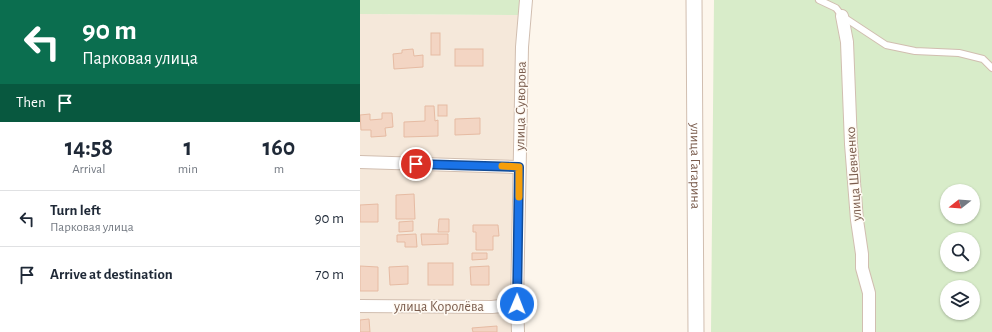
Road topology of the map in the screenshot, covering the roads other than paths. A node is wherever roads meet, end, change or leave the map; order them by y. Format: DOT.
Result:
graph roads {
  1 [pos="526,0"];
  2 [pos="694,0"];
  3 [pos="819,0"];
  4 [pos="842,16"];
  5 [pos="992,68"];
  6 [pos="360,162"];
  7 [pos="519,167"];
  8 [pos="517,304"];
  9 [pos="360,306"];
  10 [pos="518,332"];
  11 [pos="696,332"];
  12 [pos="869,332"];
  1 -- 7 [label="street, улица Суворова"];
  2 -- 11 [label="street, улица Гагарина"];
  3 -- 4 [label="lane"];
  4 -- 5 [label="lane"];
  4 -- 12 [label="street, улица Шевченко"];
  6 -- 7 [label="street"];
  7 -- 8 [label="street, улица Суворова"];
  8 -- 9 [label="street, улица Королёва"];
  8 -- 10 [label="street, улица Суворова"];
}
